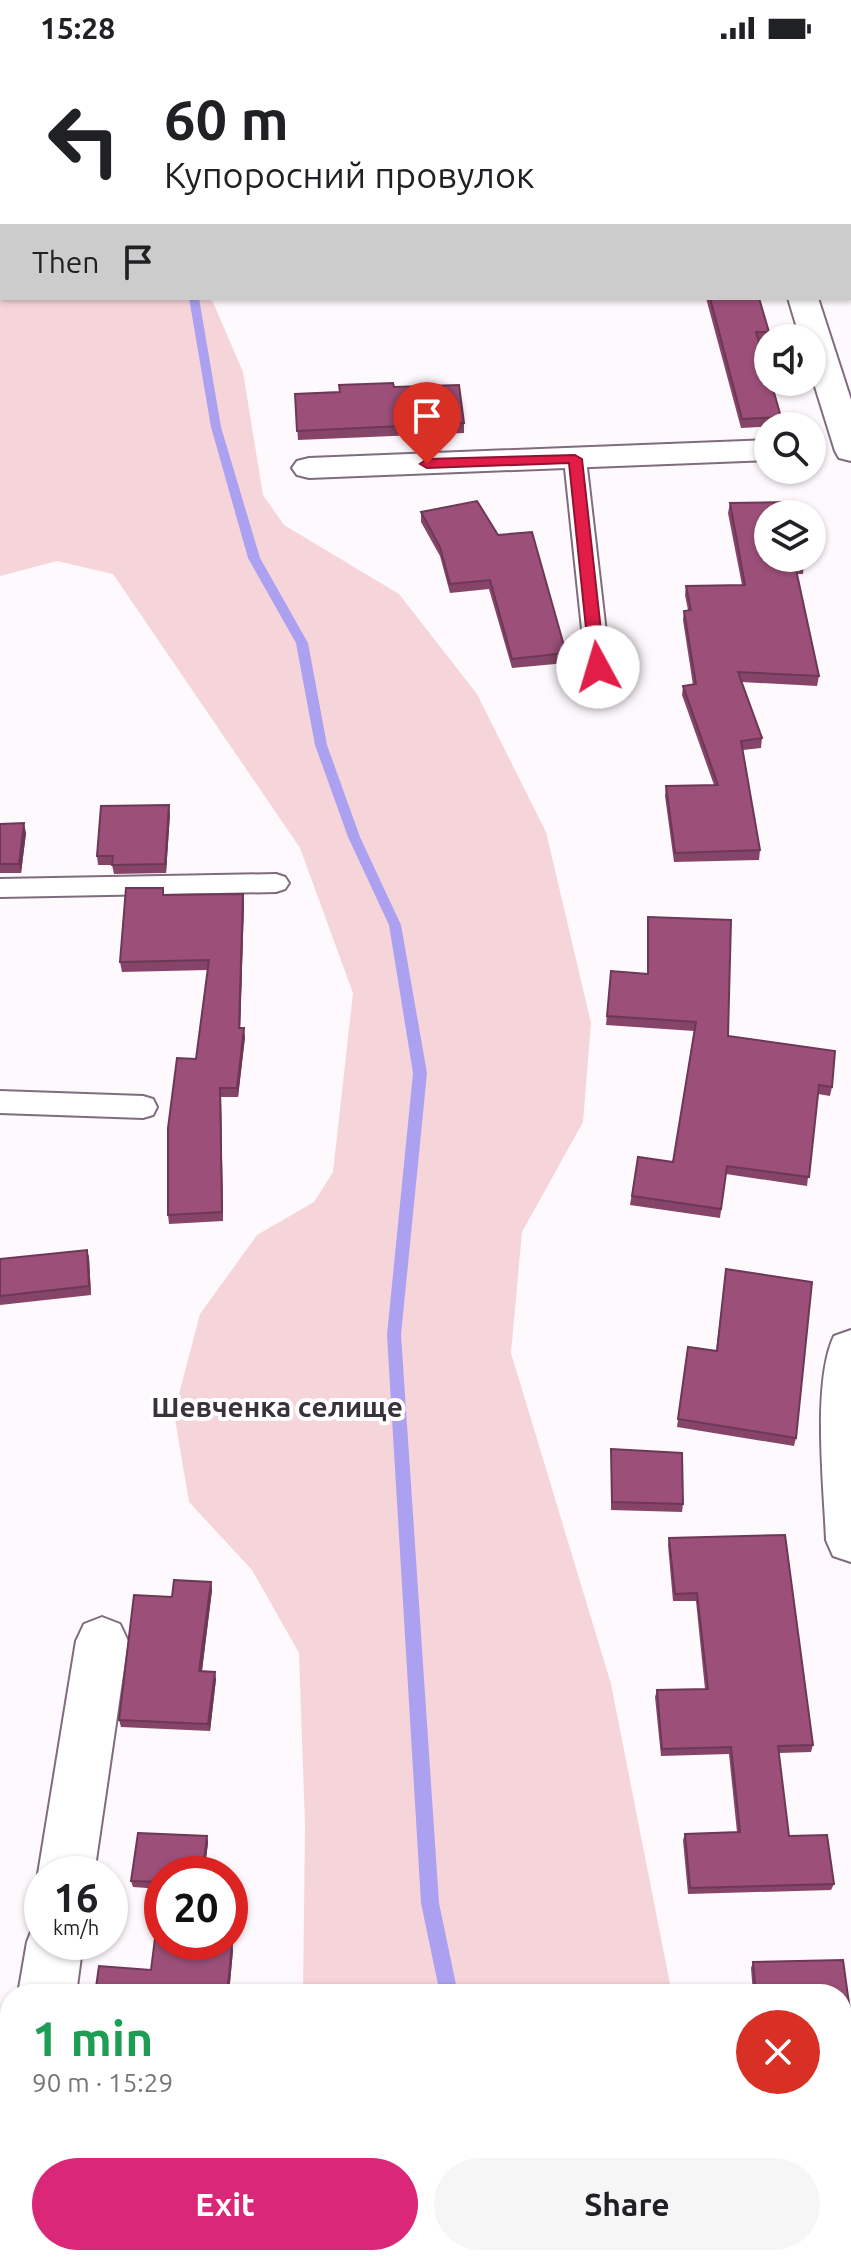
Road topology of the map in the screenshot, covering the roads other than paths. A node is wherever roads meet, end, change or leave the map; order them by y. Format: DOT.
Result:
graph roads {
  1 [pos="804,300"];
  2 [pos="826,448"];
  3 [pos="851,449"];
  4 [pos="754,451"];
  5 [pos="575,459"];
  6 [pos="309,468"];
  7 [pos="598,667"];
  8 [pos="276,883"];
  9 [pos="0,888"];
  10 [pos="0,1102"];
  11 [pos="143,1107"];
  12 [pos="851,1350"];
  13 [pos="851,1540"];
  14 [pos="102,1641"];
  15 [pos="69,1856"];
  16 [pos="52,1960"];
  17 [pos="49,1984"];
  1 -- 3 [label="street"];
  2 -- 3 [label="street"];
  4 -- 5 [label="street"];
  5 -- 6 [label="street"];
  5 -- 7 [label="lane"];
  8 -- 9 [label="lane"];
  10 -- 11 [label="lane"];
  12 -- 13 [label="street"];
  14 -- 15 [label="street"];
  16 -- 17 [label="street"];
}
